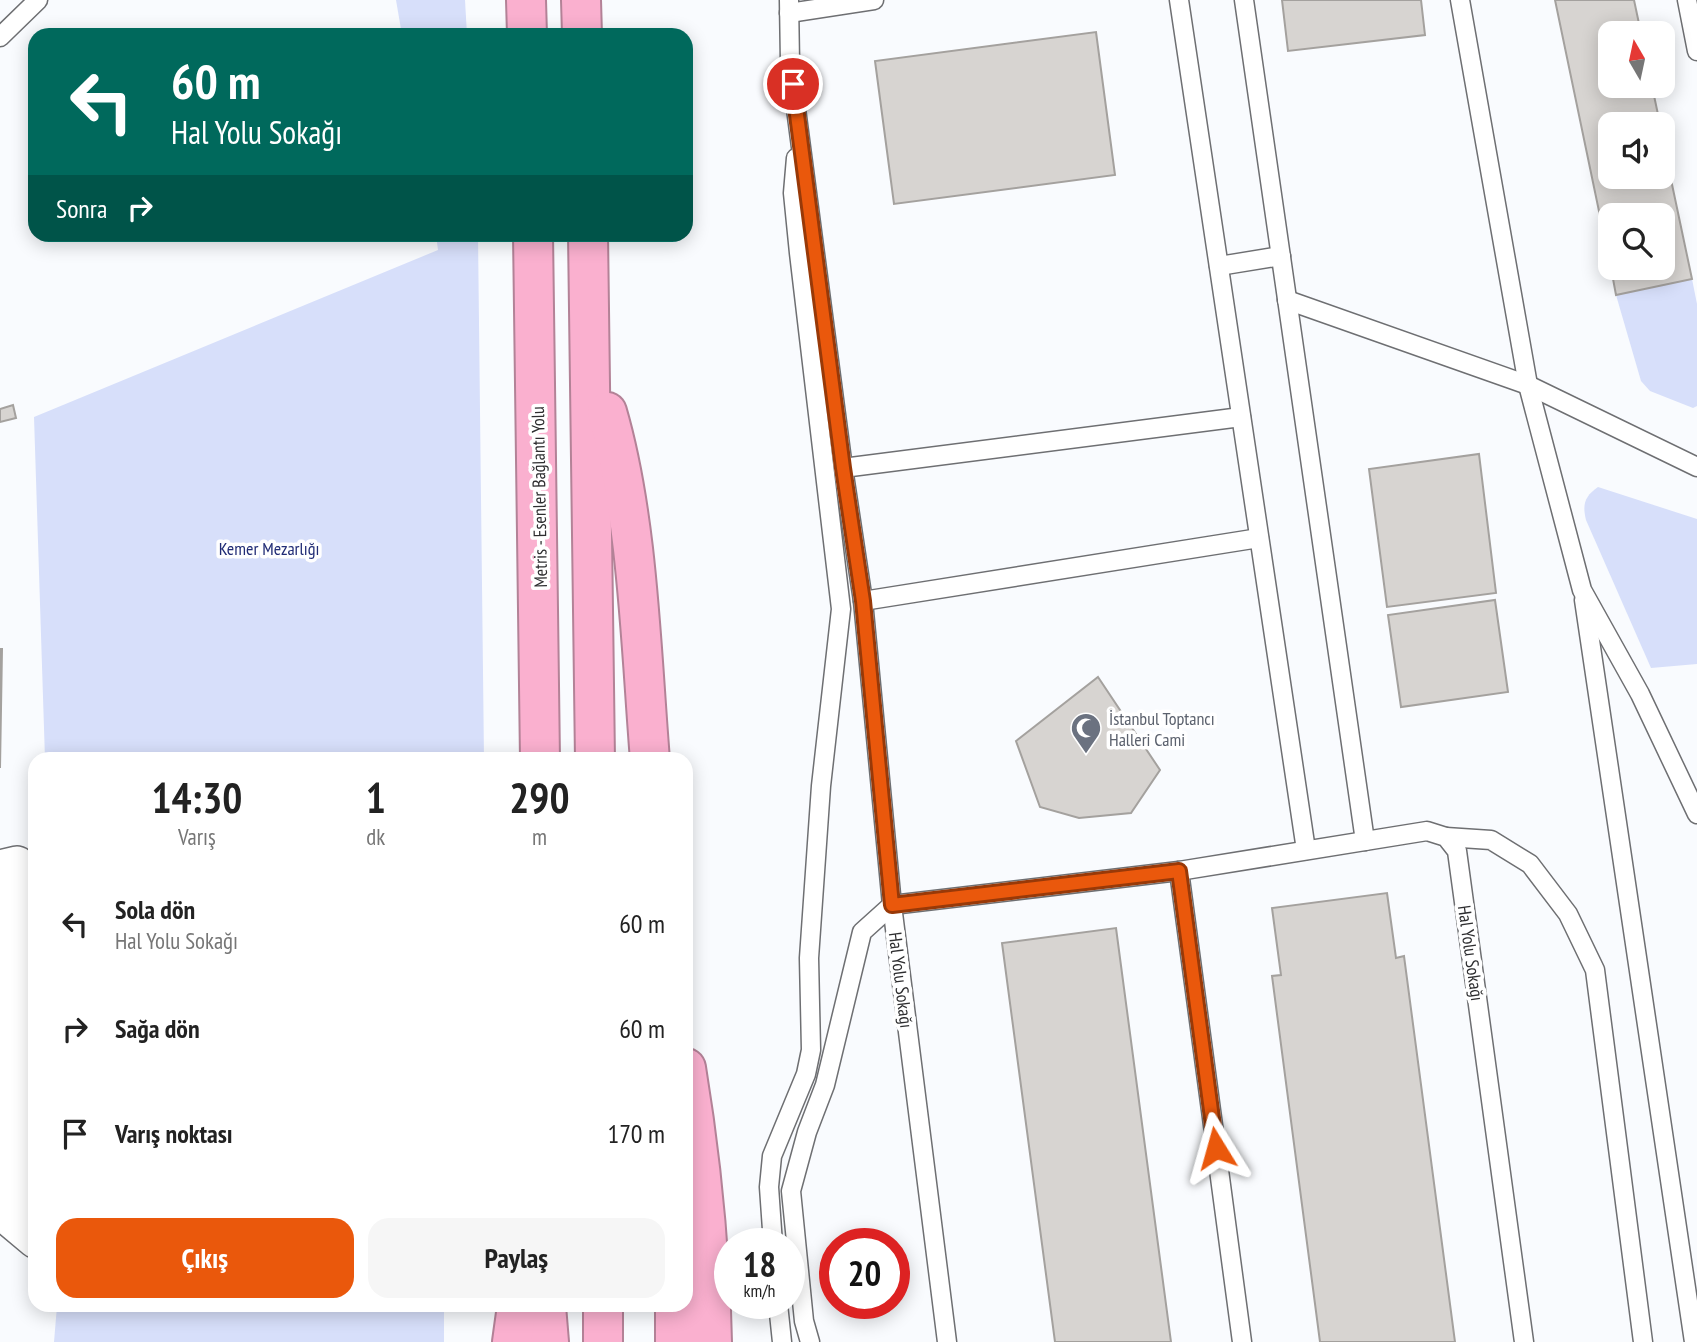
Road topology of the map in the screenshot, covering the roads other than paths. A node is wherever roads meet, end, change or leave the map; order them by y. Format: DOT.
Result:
graph roads {
  1 [pos="38,0"];
  2 [pos="526,0"];
  3 [pos="581,0"];
  4 [pos="874,0"];
  5 [pos="1179,0"];
  6 [pos="1244,0"];
  7 [pos="1460,0"];
  8 [pos="1687,0"];
  9 [pos="789,6"];
  10 [pos="527,28"];
  11 [pos="582,28"];
  12 [pos="0,37"];
  13 [pos="1697,51"];
  14 [pos="799,126"];
  15 [pos="533,242"];
  16 [pos="588,242"];
  17 [pos="1281,256"];
  18 [pos="1219,266"];
  19 [pos="1287,300"];
  20 [pos="591,356"];
  21 [pos="1528,385"];
  22 [pos="1241,417"];
  23 [pos="1697,467"];
  24 [pos="843,468"];
  25 [pos="1259,538"];
  26 [pos="1582,590"];
  27 [pos="863,601"];
  28 [pos="540,752"];
  29 [pos="595,752"];
  30 [pos="649,752"];
  31 [pos="1697,814"];
  32 [pos="1446,837"];
  33 [pos="1365,841"];
  34 [pos="1306,850"];
  35 [pos="0,868"];
  36 [pos="1179,871"];
  37 [pos="892,905"];
  38 [pos="693,1111"];
  39 [pos="772,1228"];
  40 [pos="28,1234"];
  41 [pos="516,1312"];
  42 [pos="546,1312"];
  43 [pos="603,1312"];
  44 [pos="675,1312"];
  45 [pos="780,1319"];
  46 [pos="512,1342"];
  47 [pos="549,1342"];
  48 [pos="603,1342"];
  49 [pos="675,1342"];
  50 [pos="712,1342"];
  51 [pos="782,1342"];
  52 [pos="810,1342"];
  53 [pos="947,1342"];
  54 [pos="1242,1342"];
  55 [pos="1524,1342"];
  56 [pos="1643,1342"];
  57 [pos="1694,1342"];
  1 -- 12 [label="lane"];
  2 -- 10 [label="highway"];
  3 -- 11 [label="highway"];
  4 -- 9 [label="lane"];
  5 -- 18 [label="lane"];
  6 -- 17 [label="lane"];
  7 -- 21 [label="lane"];
  8 -- 13 [label="lane"];
  9 -- 14 [label="lane"];
  14 -- 24 [label="lane, Hal Yolu Sokağı"];
  14 -- 39 [label="lane"];
  15 -- 28 [label="highway, Metris - Esenler Bağlantı Yolu"];
  16 -- 20 [label="highway"];
  17 -- 18 [label="lane"];
  17 -- 19 [label="lane"];
  18 -- 22 [label="lane"];
  19 -- 21 [label="lane"];
  19 -- 33 [label="lane"];
  20 -- 29 [label="highway"];
  20 -- 30 [label="highway"];
  21 -- 23 [label="lane"];
  21 -- 26 [label="lane"];
  22 -- 24 [label="lane"];
  22 -- 25 [label="lane"];
  24 -- 27 [label="lane, Hal Yolu Sokağı"];
  25 -- 27 [label="lane"];
  25 -- 34 [label="lane"];
  26 -- 31 [label="lane"];
  26 -- 57 [label="lane"];
  27 -- 37 [label="lane, Hal Yolu Sokağı"];
  32 -- 33 [label="lane"];
  32 -- 55 [label="lane, Hal Yolu Sokağı"];
  32 -- 56 [label="lane"];
  33 -- 34 [label="lane"];
  34 -- 36 [label="lane"];
  35 -- 40 [label="street"];
  36 -- 37 [label="lane"];
  36 -- 54 [label="lane"];
  37 -- 52 [label="lane"];
  37 -- 53 [label="lane, Hal Yolu Sokağı"];
  38 -- 50 [label="highway"];
  41 -- 46 [label="highway"];
  42 -- 47 [label="highway"];
  43 -- 48 [label="highway"];
  44 -- 49 [label="highway"];
  45 -- 51 [label="lane"];
}
